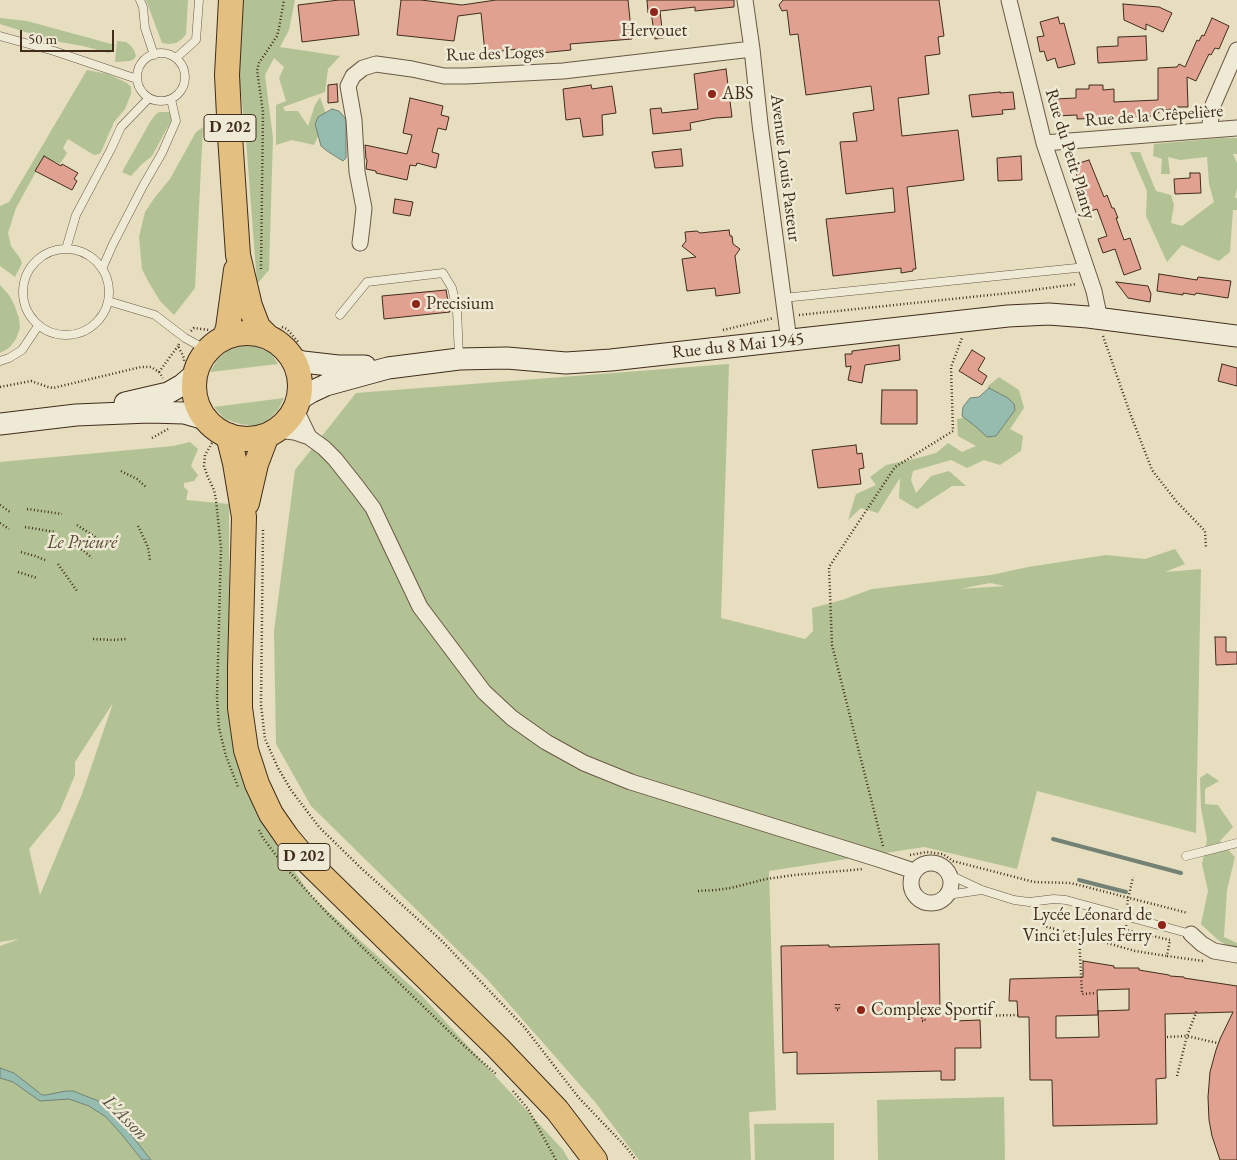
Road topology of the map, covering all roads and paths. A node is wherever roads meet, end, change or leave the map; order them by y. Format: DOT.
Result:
graph roads {
  1 [pos="140,0"];
  2 [pos="199,0"];
  3 [pos="231,0"];
  4 [pos="284,0"];
  5 [pos="745,0"];
  6 [pos="1009,0"];
  7 [pos="0,36"];
  8 [pos="752,49"];
  9 [pos="1237,50"];
  10 [pos="154,55"];
  11 [pos="176,58"];
  12 [pos="137,79"];
  13 [pos="149,98"];
  14 [pos="171,100"];
  15 [pos="1237,128"];
  16 [pos="1208,130"];
  17 [pos="1044,144"];
  18 [pos="360,243"];
  19 [pos="66,249"];
  20 [pos="238,255"];
  21 [pos="1086,267"];
  22 [pos="102,269"];
  23 [pos="262,275"];
  24 [pos="1092,284"];
  25 [pos="784,298"];
  26 [pos="108,301"];
  27 [pos="340,316"];
  28 [pos="786,316"];
  29 [pos="1093,317"];
  30 [pos="969,321"];
  31 [pos="38,326"];
  32 [pos="274,332"];
  33 [pos="1237,336"];
  34 [pos="185,338"];
  35 [pos="215,339"];
  36 [pos="789,341"];
  37 [pos="178,346"];
  38 [pos="296,351"];
  39 [pos="459,359"];
  40 [pos="0,361"];
  41 [pos="388,368"];
  42 [pos="190,369"];
  43 [pos="159,372"];
  44 [pos="0,387"];
  45 [pos="168,393"];
  46 [pos="297,404"];
  47 [pos="76,415"];
  48 [pos="205,418"];
  49 [pos="0,424"];
  50 [pos="272,432"];
  51 [pos="309,437"];
  52 [pos="219,441"];
  53 [pos="121,471"];
  54 [pos="148,488"];
  55 [pos="0,505"];
  56 [pos="27,509"];
  57 [pos="10,512"];
  58 [pos="62,514"];
  59 [pos="0,523"];
  60 [pos="253,523"];
  61 [pos="76,525"];
  62 [pos="138,526"];
  63 [pos="25,527"];
  64 [pos="10,529"];
  65 [pos="55,532"];
  66 [pos="69,542"];
  67 [pos="104,543"];
  68 [pos="1206,548"];
  69 [pos="21,552"];
  70 [pos="92,558"];
  71 [pos="45,560"];
  72 [pos="150,560"];
  73 [pos="58,564"];
  74 [pos="18,572"];
  75 [pos="37,578"];
  76 [pos="77,591"];
  77 [pos="93,639"];
  78 [pos="126,639"];
  79 [pos="239,789"];
  80 [pos="258,829"];
  81 [pos="1237,843"];
  82 [pos="879,852"];
  83 [pos="904,856"];
  84 [pos="1186,856"];
  85 [pos="914,871"];
  86 [pos="950,875"];
  87 [pos="982,890"];
  88 [pos="698,891"];
  89 [pos="946,895"];
  90 [pos="1188,913"];
  91 [pos="1043,926"];
  92 [pos="1079,935"];
  93 [pos="1197,939"];
  94 [pos="1237,955"];
  95 [pos="1167,956"];
  96 [pos="1095,993"];
  97 [pos="969,1008"];
  98 [pos="1197,1010"];
  99 [pos="1018,1015"];
  100 [pos="1187,1036"];
  101 [pos="1167,1037"];
  102 [pos="1217,1043"];
  103 [pos="1176,1076"];
  104 [pos="504,1081"];
  105 [pos="510,1088"];
  106 [pos="556,1160"];
  107 [pos="595,1160"];
  108 [pos="636,1160"];
  1 -- 10 [label="lane"];
  2 -- 11 [label="lane"];
  3 -- 20 [label="main road, D 202"];
  4 -- 23 [label="path"];
  5 -- 8 [label="street, Avenue Louis Pasteur"];
  6 -- 17 [label="street, Rue du Petit Planty"];
  7 -- 12 [label="lane"];
  8 -- 18 [label="street, Rue des Loges"];
  8 -- 25 [label="street, Avenue Louis Pasteur"];
  9 -- 16 [label="street"];
  10 -- 11 [label="lane"];
  10 -- 12 [label="lane"];
  11 -- 14 [label="lane"];
  12 -- 13 [label="lane"];
  13 -- 14 [label="lane"];
  13 -- 19 [label="lane"];
  14 -- 22 [label="lane"];
  15 -- 16 [label="street, Rue de la Crêpelière"];
  16 -- 17 [label="street, Rue de la Crêpelière"];
  17 -- 21 [label="street, Rue du Petit Planty"];
  19 -- 22 [label="lane"];
  19 -- 31 [label="lane"];
  20 -- 32 [label="main road, D 202"];
  20 -- 35 [label="main road, D 202"];
  21 -- 24 [label="street, Rue du Petit Planty"];
  21 -- 25 [label="lane"];
  22 -- 26 [label="lane"];
  24 -- 28 [label="path"];
  24 -- 29 [label="street, Rue du Petit Planty"];
  25 -- 28 [label="street, Avenue Louis Pasteur"];
  26 -- 31 [label="lane"];
  26 -- 34 [label="lane"];
  27 -- 39 [label="lane"];
  28 -- 36 [label="street, Avenue Louis Pasteur"];
  29 -- 30 [label="main road, Rue du 8 Mai 1945"];
  29 -- 33 [label="main road, Rue du 8 Mai 1945"];
  29 -- 68 [label="path"];
  30 -- 36 [label="main road, Rue du 8 Mai 1945"];
  30 -- 82 [label="path"];
  31 -- 40 [label="lane"];
  32 -- 35 [label="main road"];
  32 -- 38 [label="main road"];
  32 -- 38 [label="path"];
  34 -- 35 [label="lane"];
  34 -- 35 [label="path"];
  34 -- 37 [label="path"];
  35 -- 42 [label="main road"];
  36 -- 39 [label="main road, Rue du 8 Mai 1945"];
  37 -- 42 [label="path"];
  37 -- 43 [label="path"];
  38 -- 41 [label="main road"];
  38 -- 46 [label="main road"];
  39 -- 41 [label="main road, Rue du 8 Mai 1945"];
  41 -- 46 [label="main road"];
  42 -- 45 [label="main road"];
  42 -- 48 [label="main road"];
  43 -- 44 [label="path"];
  43 -- 45 [label="path"];
  45 -- 47 [label="main road"];
  46 -- 50 [label="main road"];
  46 -- 51 [label="street"];
  47 -- 48 [label="main road"];
  47 -- 49 [label="main road"];
  48 -- 52 [label="main road"];
  50 -- 51 [label="street"];
  50 -- 52 [label="main road"];
  50 -- 60 [label="main road, D 202"];
  51 -- 82 [label="street"];
  52 -- 60 [label="main road, D 202"];
  52 -- 79 [label="path"];
  53 -- 54 [label="path"];
  55 -- 57 [label="path"];
  56 -- 58 [label="path"];
  59 -- 64 [label="path"];
  60 -- 107 [label="main road, D 202"];
  60 -- 108 [label="path"];
  61 -- 67 [label="path"];
  62 -- 72 [label="path"];
  63 -- 65 [label="path"];
  66 -- 70 [label="path"];
  69 -- 71 [label="path"];
  73 -- 76 [label="path"];
  74 -- 75 [label="path"];
  77 -- 78 [label="path"];
  80 -- 104 [label="path"];
  81 -- 84 [label="lane"];
  82 -- 85 [label="street"];
  82 -- 88 [label="path"];
  83 -- 90 [label="path"];
  85 -- 86 [label="street"];
  85 -- 89 [label="street"];
  86 -- 87 [label="lane"];
  86 -- 89 [label="street"];
  87 -- 89 [label="lane"];
  87 -- 93 [label="lane"];
  91 -- 92 [label="path"];
  92 -- 95 [label="path"];
  92 -- 96 [label="path"];
  93 -- 94 [label="street"];
  97 -- 99 [label="path"];
  98 -- 100 [label="path"];
  100 -- 101 [label="path"];
  100 -- 102 [label="path"];
  100 -- 103 [label="path"];
  105 -- 106 [label="path"];
}
